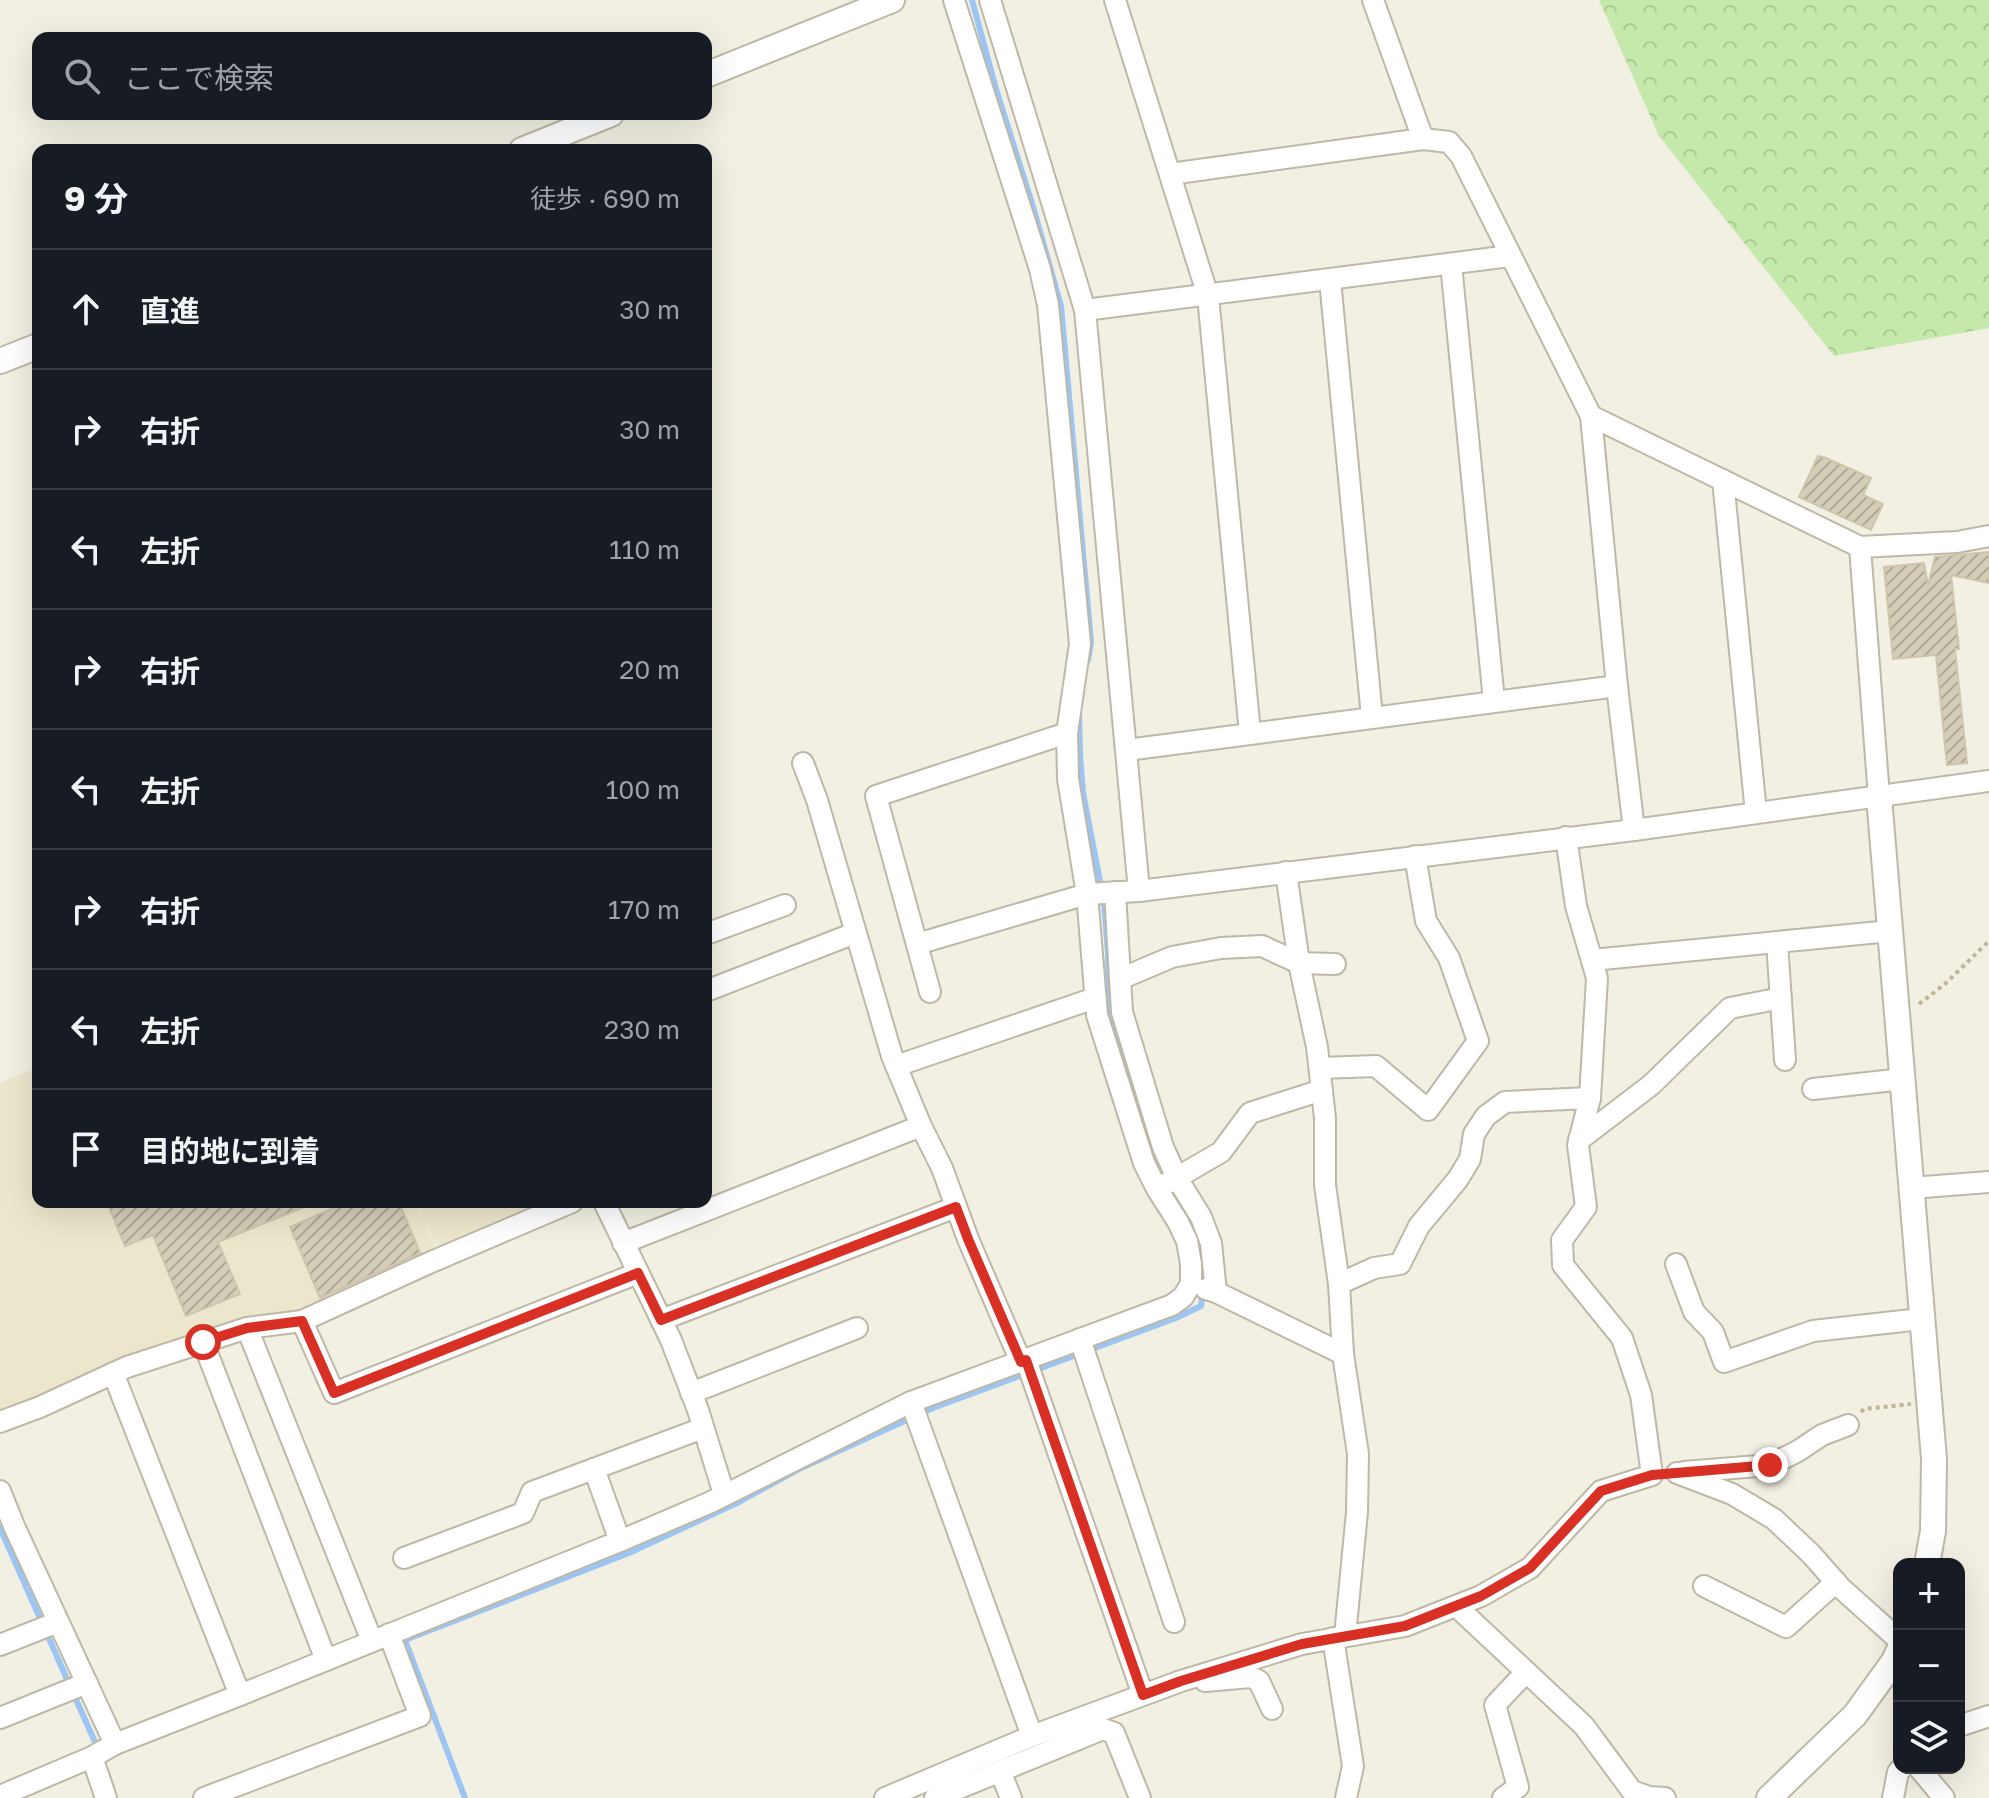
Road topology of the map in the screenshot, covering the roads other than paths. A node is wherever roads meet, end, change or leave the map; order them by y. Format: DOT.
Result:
graph roads {
  1 [pos="892,0"];
  2 [pos="954,0"];
  3 [pos="990,0"];
  4 [pos="1115,0"];
  5 [pos="1373,0"];
  6 [pos="712,73"];
  7 [pos="596,120"];
  8 [pos="1423,139"];
  9 [pos="537,144"];
  10 [pos="1170,174"];
  11 [pos="1510,256"];
  12 [pos="1451,264"];
  13 [pos="1330,280"];
  14 [pos="1208,296"];
  15 [pos="1085,310"];
  16 [pos="32,348"];
  17 [pos="0,361"];
  18 [pos="1591,416"];
  19 [pos="1723,480"];
  20 [pos="1989,536"];
  21 [pos="1860,547"];
  22 [pos="1617,686"];
  23 [pos="1494,701"];
  24 [pos="1372,717"];
  25 [pos="1067,733"];
  26 [pos="1250,733"];
  27 [pos="1127,750"];
  28 [pos="803,763"];
  29 [pos="1989,781"];
  30 [pos="1879,797"];
  31 [pos="1756,813"];
  32 [pos="1634,830"];
  33 [pos="1566,837"];
  34 [pos="1415,856"];
  35 [pos="1286,872"];
  36 [pos="1139,891"];
  37 [pos="1115,892"];
  38 [pos="1087,894"];
  39 [pos="785,905"];
  40 [pos="1890,931"];
  41 [pos="712,932"];
  42 [pos="855,933"];
  43 [pos="1777,942"];
  44 [pos="917,944"];
  45 [pos="1592,960"];
  46 [pos="1299,963"];
  47 [pos="1335,964"];
  48 [pos="1120,979"];
  49 [pos="712,989"];
  50 [pos="930,992"];
  51 [pos="1095,998"];
  52 [pos="1781,998"];
  53 [pos="1785,1060"];
  54 [pos="896,1066"];
  55 [pos="1320,1068"];
  56 [pos="1903,1079"];
  57 [pos="1813,1089"];
  58 [pos="1322,1090"];
  59 [pos="1590,1098"];
  60 [pos="921,1126"];
  61 [pos="1579,1140"];
  62 [pos="1989,1182"];
  63 [pos="1167,1183"];
  64 [pos="1911,1188"];
  65 [pos="956,1207"];
  66 [pos="558,1208"];
  67 [pos="607,1208"];
  68 [pos="623,1243"];
  69 [pos="1676,1264"];
  70 [pos="638,1273"];
  71 [pos="1339,1284"];
  72 [pos="1204,1288"];
  73 [pos="1921,1319"];
  74 [pos="661,1320"];
  75 [pos="302,1321"];
  76 [pos="247,1328"];
  77 [pos="857,1328"];
  78 [pos="203,1342"];
  79 [pos="1084,1350"];
  80 [pos="1343,1354"];
  81 [pos="1027,1367"];
  82 [pos="113,1373"];
  83 [pos="691,1393"];
  84 [pos="915,1412"];
  85 [pos="0,1422"];
  86 [pos="1848,1425"];
  87 [pos="703,1428"];
  88 [pos="594,1469"];
  89 [pos="1677,1473"];
  90 [pos="1652,1475"];
  91 [pos="0,1491"];
  92 [pos="724,1494"];
  93 [pos="7,1529"];
  94 [pos="620,1541"];
  95 [pos="404,1558"];
  96 [pos="1928,1558"];
  97 [pos="1836,1582"];
  98 [pos="1704,1586"];
  99 [pos="1456,1606"];
  100 [pos="1174,1622"];
  101 [pos="49,1626"];
  102 [pos="1893,1634"];
  103 [pos="380,1637"];
  104 [pos="1339,1637"];
  105 [pos="0,1645"];
  106 [pos="326,1660"];
  107 [pos="1893,1662"];
  108 [pos="1526,1672"];
  109 [pos="1181,1681"];
  110 [pos="77,1687"];
  111 [pos="240,1695"];
  112 [pos="1143,1695"];
  113 [pos="1272,1709"];
  114 [pos="1989,1716"];
  115 [pos="0,1718"];
  116 [pos="1965,1724"];
  117 [pos="1032,1736"];
  118 [pos="115,1744"];
  119 [pos="92,1757"];
  120 [pos="1000,1771"];
  121 [pos="1898,1774"];
  122 [pos="1924,1774"];
  123 [pos="0,1796"];
  124 [pos="106,1798"];
  125 [pos="204,1798"];
  126 [pos="885,1798"];
  127 [pos="935,1798"];
  128 [pos="1011,1798"];
  129 [pos="1140,1798"];
  130 [pos="1346,1798"];
  131 [pos="1503,1798"];
  132 [pos="1665,1798"];
  133 [pos="1769,1798"];
  134 [pos="1893,1798"];
  135 [pos="1944,1798"];
  1 -- 6 [label="street"];
  2 -- 25 [label="street"];
  3 -- 15 [label="street"];
  4 -- 10 [label="street"];
  5 -- 8 [label="street"];
  7 -- 9 [label="street"];
  8 -- 10 [label="street"];
  8 -- 11 [label="street"];
  10 -- 14 [label="street"];
  11 -- 12 [label="street"];
  11 -- 18 [label="street"];
  12 -- 13 [label="street"];
  12 -- 23 [label="street"];
  13 -- 14 [label="street"];
  13 -- 24 [label="street"];
  14 -- 15 [label="street"];
  14 -- 26 [label="street"];
  15 -- 27 [label="street"];
  16 -- 17 [label="street"];
  18 -- 19 [label="street"];
  18 -- 22 [label="street"];
  19 -- 21 [label="street"];
  19 -- 31 [label="street"];
  20 -- 21 [label="street"];
  21 -- 30 [label="street"];
  22 -- 23 [label="street"];
  22 -- 32 [label="street"];
  23 -- 24 [label="street"];
  24 -- 26 [label="street"];
  25 -- 38 [label="street"];
  25 -- 44 [label="street"];
  26 -- 27 [label="street"];
  27 -- 36 [label="street"];
  28 -- 42 [label="street"];
  29 -- 30 [label="street"];
  30 -- 31 [label="street"];
  30 -- 40 [label="street"];
  31 -- 32 [label="street"];
  32 -- 33 [label="street"];
  33 -- 34 [label="street"];
  33 -- 45 [label="street"];
  34 -- 35 [label="street"];
  34 -- 55 [label="street"];
  35 -- 36 [label="street"];
  35 -- 46 [label="street"];
  36 -- 37 [label="street"];
  37 -- 38 [label="street"];
  37 -- 48 [label="street"];
  38 -- 44 [label="street"];
  38 -- 51 [label="street"];
  39 -- 41 [label="street"];
  40 -- 43 [label="street"];
  40 -- 56 [label="street"];
  42 -- 49 [label="street"];
  42 -- 54 [label="street"];
  43 -- 45 [label="street"];
  43 -- 52 [label="street"];
  44 -- 50 [label="street"];
  45 -- 59 [label="street"];
  46 -- 47 [label="street"];
  46 -- 48 [label="street"];
  46 -- 55 [label="street"];
  48 -- 63 [label="street"];
  51 -- 54 [label="street"];
  51 -- 63 [label="street"];
  52 -- 53 [label="street"];
  52 -- 61 [label="street"];
  54 -- 60 [label="street"];
  55 -- 58 [label="street"];
  56 -- 57 [label="street"];
  56 -- 64 [label="street"];
  58 -- 63 [label="street"];
  58 -- 71 [label="street"];
  59 -- 61 [label="street"];
  59 -- 71 [label="street"];
  60 -- 65 [label="street"];
  60 -- 68 [label="street"];
  61 -- 90 [label="street"];
  62 -- 64 [label="street"];
  63 -- 72 [label="street"];
  64 -- 73 [label="street"];
  65 -- 74 [label="street"];
  65 -- 81 [label="street"];
  66 -- 75 [label="street"];
  67 -- 68 [label="street"];
  68 -- 70 [label="street"];
  69 -- 73 [label="street"];
  70 -- 74 [label="street"];
  70 -- 75 [label="street"];
  71 -- 80 [label="street"];
  72 -- 79 [label="street"];
  72 -- 80 [label="street"];
  73 -- 96 [label="street"];
  74 -- 83 [label="street"];
  75 -- 76 [label="street"];
  76 -- 78 [label="street"];
  76 -- 103 [label="street"];
  77 -- 83 [label="street"];
  78 -- 82 [label="street"];
  78 -- 106 [label="street"];
  79 -- 81 [label="street"];
  79 -- 100 [label="street"];
  80 -- 104 [label="street"];
  81 -- 84 [label="street"];
  81 -- 112 [label="street"];
  82 -- 85 [label="street"];
  82 -- 111 [label="street"];
  83 -- 87 [label="street"];
  84 -- 92 [label="street"];
  84 -- 117 [label="street"];
  86 -- 89 [label="street"];
  87 -- 88 [label="street"];
  87 -- 92 [label="street"];
  88 -- 94 [label="street"];
  88 -- 95 [label="street"];
  89 -- 90 [label="street"];
  89 -- 97 [label="street"];
  90 -- 99 [label="street"];
  91 -- 93 [label="street"];
  92 -- 94 [label="street"];
  93 -- 101 [label="street"];
  94 -- 103 [label="street"];
  97 -- 98 [label="street"];
  97 -- 102 [label="street"];
  99 -- 104 [label="street"];
  99 -- 108 [label="street"];
  101 -- 105 [label="street"];
  101 -- 110 [label="street"];
  103 -- 106 [label="street"];
  103 -- 125 [label="street"];
  104 -- 109 [label="street"];
  104 -- 130 [label="street"];
  106 -- 111 [label="street"];
  107 -- 133 [label="street"];
  108 -- 131 [label="street"];
  108 -- 132 [label="street"];
  109 -- 112 [label="street"];
  109 -- 113 [label="street"];
  110 -- 115 [label="street"];
  110 -- 118 [label="street"];
  111 -- 118 [label="street"];
  112 -- 117 [label="street"];
  114 -- 116 [label="street"];
  117 -- 126 [label="street"];
  118 -- 119 [label="street"];
  119 -- 123 [label="street"];
  119 -- 124 [label="street"];
  120 -- 127 [label="street"];
  120 -- 128 [label="street"];
  120 -- 129 [label="street"];
  121 -- 134 [label="street"];
  122 -- 135 [label="street"];
}
